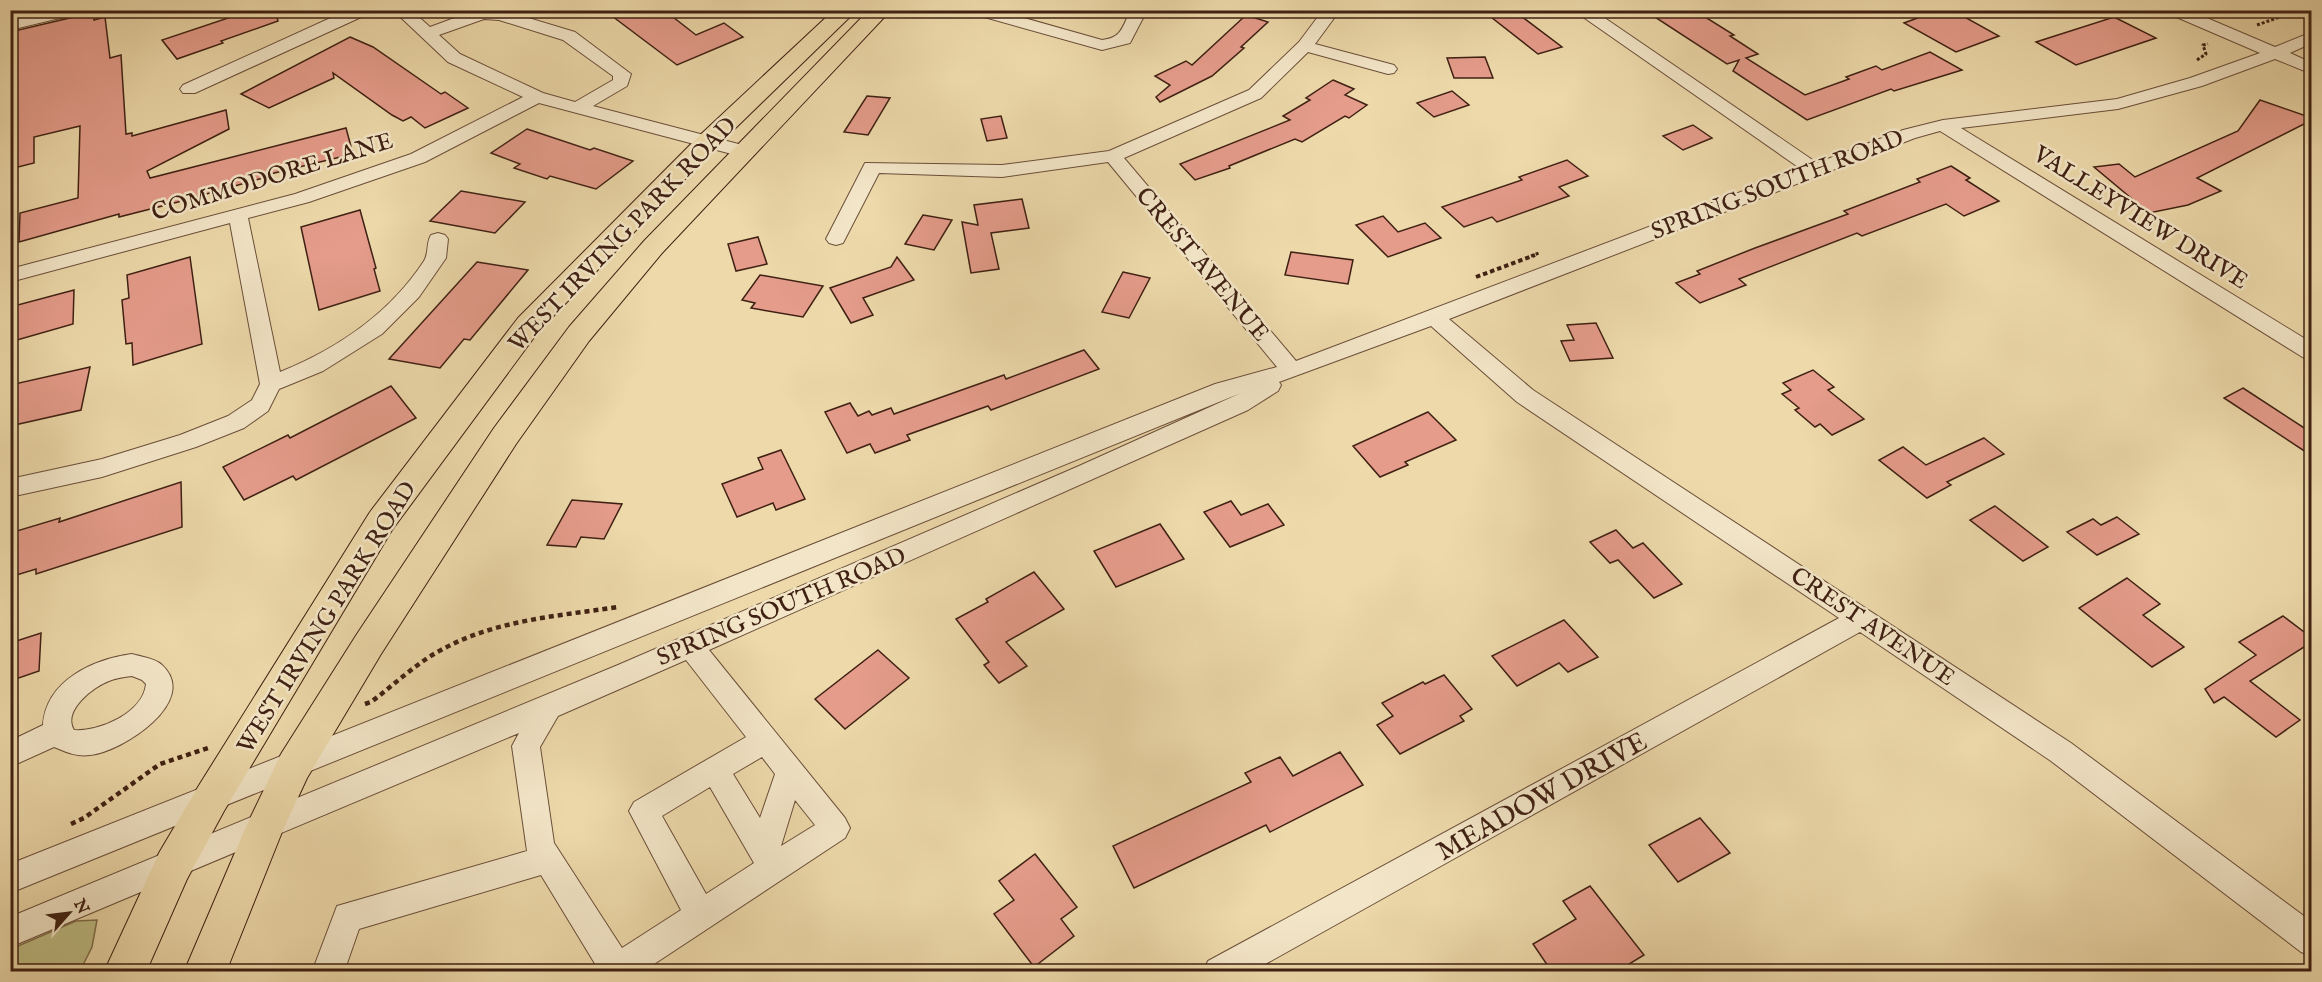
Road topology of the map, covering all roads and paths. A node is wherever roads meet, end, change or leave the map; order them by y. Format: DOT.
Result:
graph roads {
  1 [pos="75,10"];
  2 [pos="364,10"];
  3 [pos="401,10"];
  4 [pos="847,10"];
  5 [pos="881,10"];
  6 [pos="976,10"];
  7 [pos="1132,10"];
  8 [pos="1332,10"];
  9 [pos="1581,10"];
  10 [pos="2174,10"];
  11 [pos="2300,10"];
  12 [pos="10,25"];
  13 [pos="2253,27"];
  14 [pos="426,34"];
  15 [pos="2312,37"];
  16 [pos="1305,46"];
  17 [pos="2277,53"];
  18 [pos="1388,69"];
  19 [pos="2312,69"];
  20 [pos="189,88"];
  21 [pos="537,97"];
  22 [pos="577,108"];
  23 [pos="1943,125"];
  24 [pos="707,141"];
  25 [pos="743,151"];
  26 [pos="1113,156"];
  27 [pos="1814,169"];
  28 [pos="238,216"];
  29 [pos="438,239"];
  30 [pos="836,239"];
  31 [pos="10,276"];
  32 [pos="1433,316"];
  33 [pos="2312,353"];
  34 [pos="1292,371"];
  35 [pos="271,384"];
  36 [pos="10,488"];
  37 [pos="1862,618"];
  38 [pos="690,645"];
  39 [pos="549,706"];
  40 [pos="57,732"];
  41 [pos="488,732"];
  42 [pos="765,740"];
  43 [pos="526,746"];
  44 [pos="10,755"];
  45 [pos="181,755"];
  46 [pos="294,766"];
  47 [pos="715,770"];
  48 [pos="790,771"];
  49 [pos="211,799"];
  50 [pos="65,827"];
  51 [pos="264,829"];
  52 [pos="548,860"];
  53 [pos="769,860"];
  54 [pos="173,866"];
  55 [pos="10,879"];
  56 [pos="700,915"];
  57 [pos="10,932"];
  58 [pos="2312,941"];
  59 [pos="616,970"];
  60 [pos="126,972"];
  61 [pos="205,972"];
  62 [pos="328,972"];
  63 [pos="1219,972"];
  1 -- 12 [label="street"];
  2 -- 20 [label="street"];
  3 -- 14 [label="street"];
  4 -- 24 [label="main road, WEST IRVING PARK ROAD"];
  5 -- 25 [label="main road, WEST IRVING PARK ROAD"];
  6 -- 7 [label="street"];
  8 -- 16 [label="street"];
  9 -- 27 [label="street"];
  10 -- 17 [label="street"];
  11 -- 13 [label="path"];
  14 -- 21 [label="street"];
  14 -- 22 [label="street"];
  15 -- 17 [label="street, SPRING SOUTH ROAD"];
  16 -- 18 [label="street"];
  16 -- 26 [label="street"];
  17 -- 19 [label="street"];
  17 -- 23 [label="street, SPRING SOUTH ROAD"];
  21 -- 22 [label="street"];
  21 -- 28 [label="street, COMMODORE LANE"];
  22 -- 24 [label="street"];
  23 -- 27 [label="street, SPRING SOUTH ROAD"];
  23 -- 33 [label="street, VALLEYVIEW DRIVE"];
  24 -- 25 [label="street"];
  24 -- 49 [label="main road, WEST IRVING PARK ROAD"];
  25 -- 46 [label="main road, WEST IRVING PARK ROAD"];
  26 -- 30 [label="street"];
  26 -- 34 [label="street, CREST AVENUE"];
  27 -- 32 [label="street, SPRING SOUTH ROAD"];
  28 -- 31 [label="street, COMMODORE LANE"];
  28 -- 35 [label="street"];
  29 -- 35 [label="street"];
  32 -- 34 [label="street, SPRING SOUTH ROAD"];
  32 -- 37 [label="street, CREST AVENUE"];
  34 -- 38 [label="street, SPRING SOUTH ROAD"];
  34 -- 46 [label="street, SPRING SOUTH ROAD"];
  35 -- 36 [label="street"];
  37 -- 58 [label="street, CREST AVENUE"];
  37 -- 63 [label="street, MEADOW DRIVE"];
  38 -- 39 [label="street, SPRING SOUTH ROAD"];
  38 -- 42 [label="street"];
  39 -- 41 [label="street, SPRING SOUTH ROAD"];
  39 -- 43 [label="street"];
  40 -- 44 [label="street"];
  41 -- 43 [label="street"];
  41 -- 51 [label="street, SPRING SOUTH ROAD"];
  42 -- 47 [label="street"];
  42 -- 48 [label="street"];
  43 -- 52 [label="street"];
  45 -- 50 [label="path"];
  46 -- 49 [label="street, SPRING SOUTH ROAD"];
  46 -- 51 [label="main road, WEST IRVING PARK ROAD"];
  47 -- 53 [label="street"];
  47 -- 56 [label="street"];
  48 -- 53 [label="street"];
  48 -- 53 [label="street"];
  49 -- 54 [label="main road, WEST IRVING PARK ROAD"];
  49 -- 55 [label="street, SPRING SOUTH ROAD"];
  51 -- 54 [label="street, SPRING SOUTH ROAD"];
  51 -- 61 [label="main road, WEST IRVING PARK ROAD"];
  52 -- 59 [label="street"];
  52 -- 62 [label="street"];
  53 -- 56 [label="street"];
  54 -- 57 [label="street, SPRING SOUTH ROAD"];
  54 -- 60 [label="main road, WEST IRVING PARK ROAD"];
  56 -- 59 [label="street"];
}
